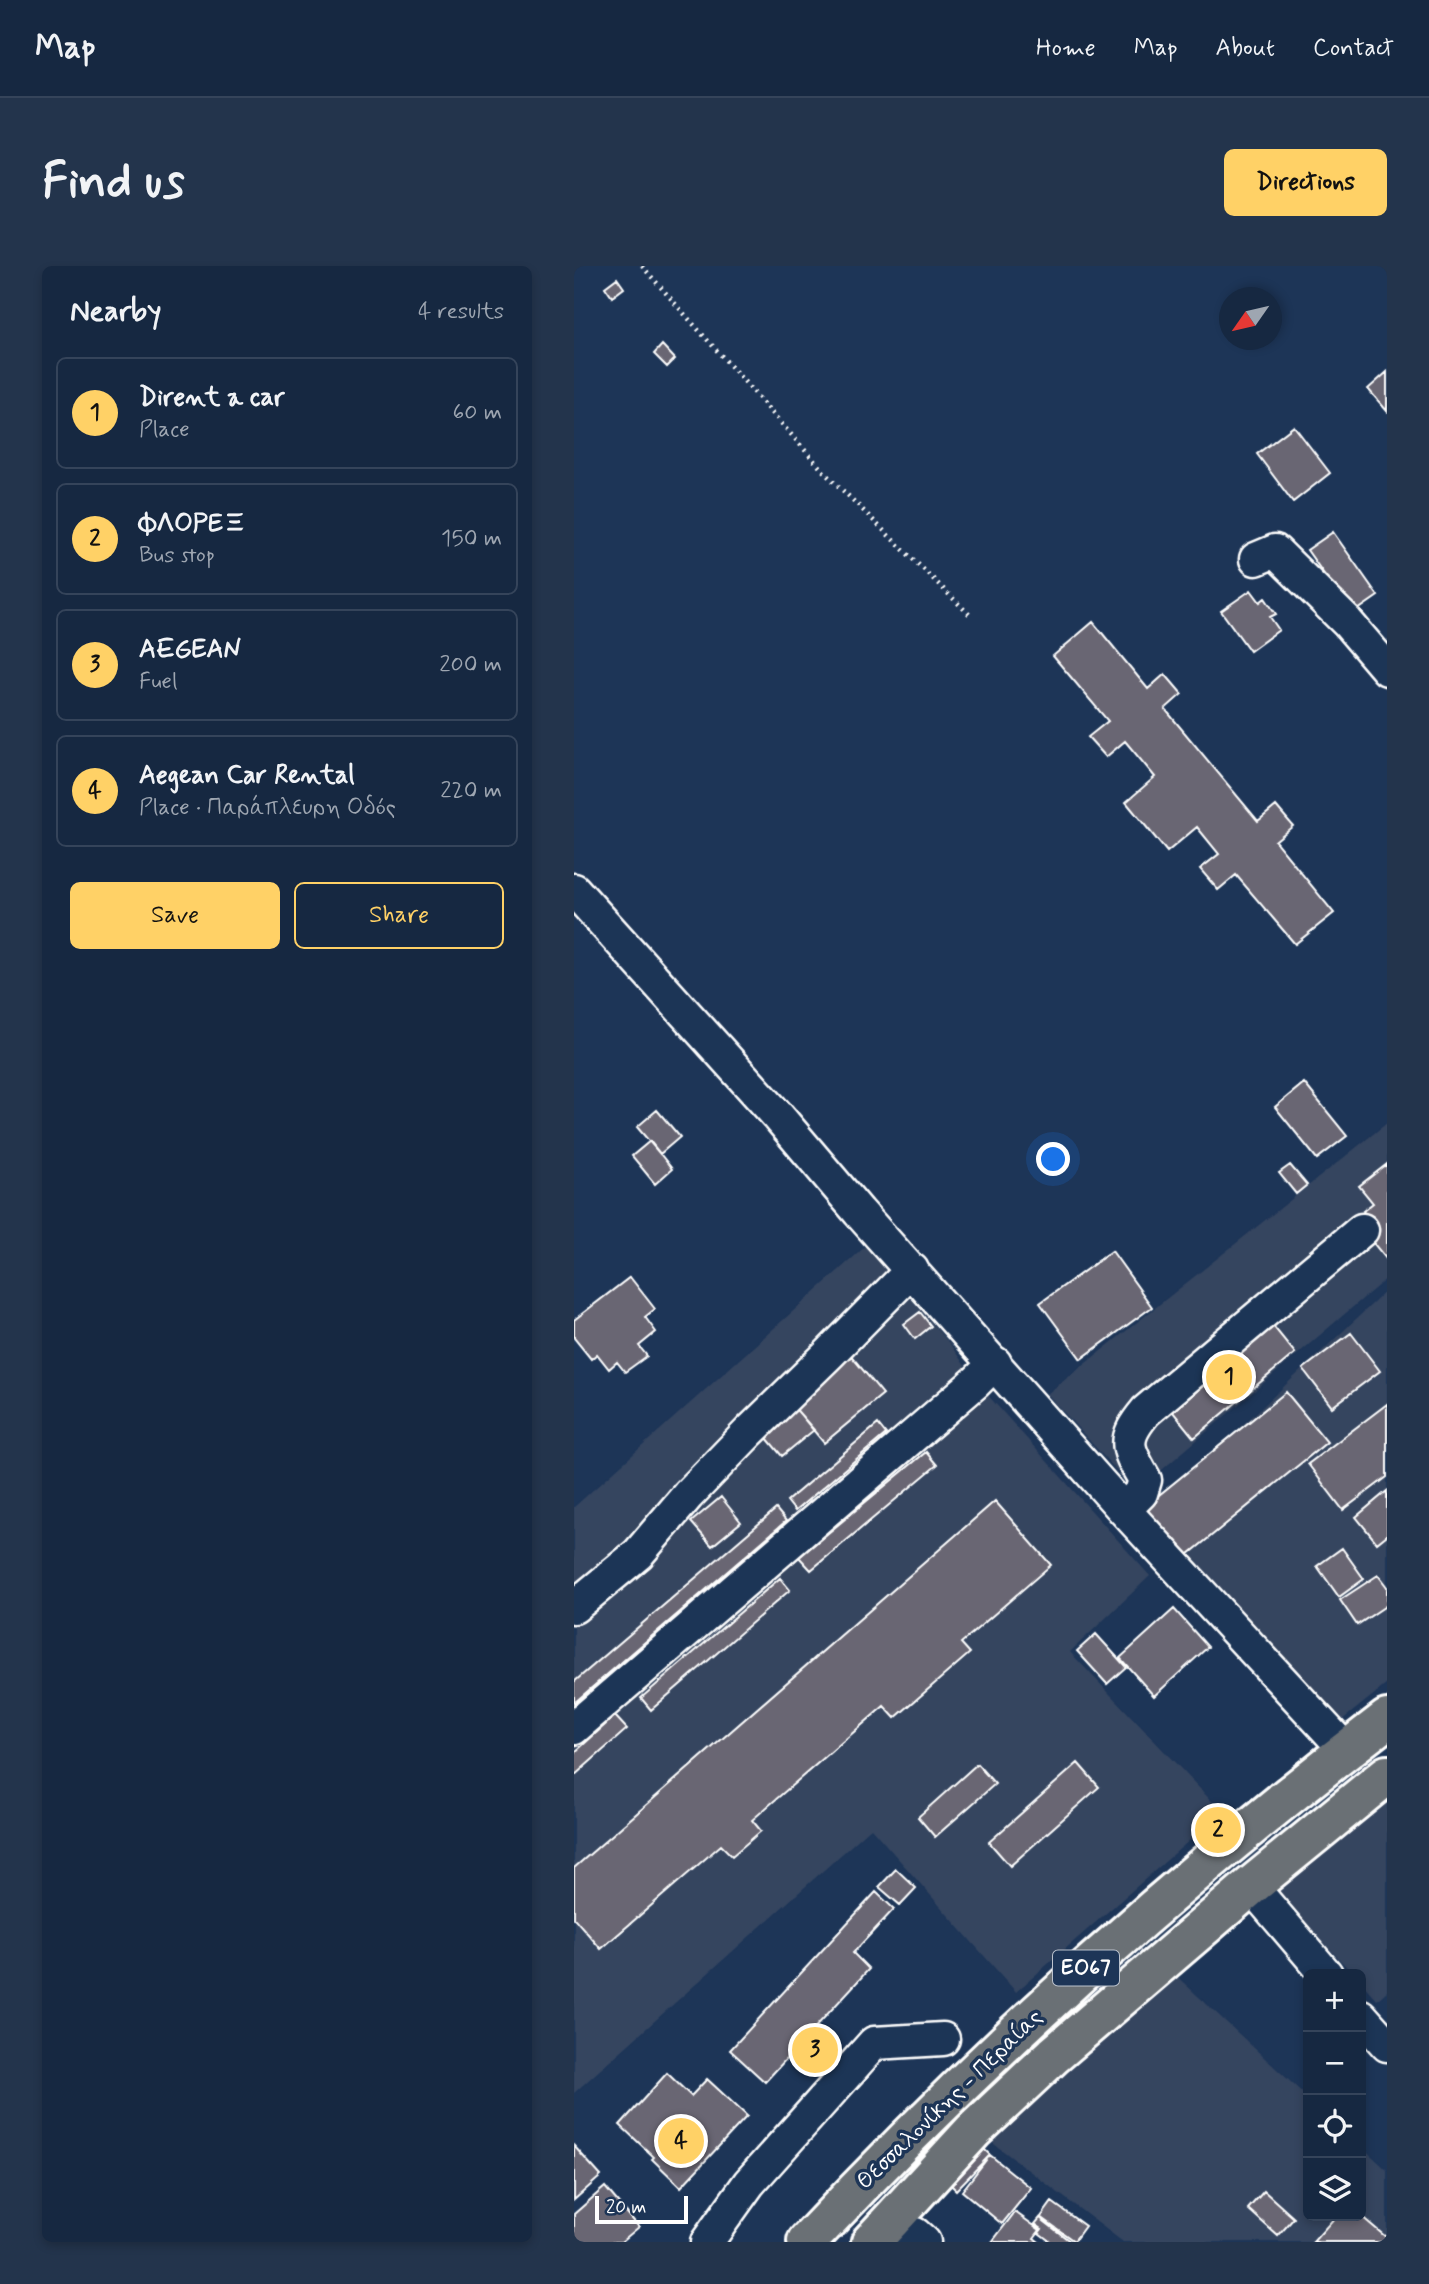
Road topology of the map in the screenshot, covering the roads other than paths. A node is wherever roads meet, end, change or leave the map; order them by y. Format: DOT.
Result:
graph roads {
  1 [pos="1256,559"];
  2 [pos="1387,669"];
  3 [pos="574,890"];
  4 [pos="1362,1230"];
  5 [pos="912,1270"];
  6 [pos="995,1363"];
  7 [pos="1124,1510"];
  8 [pos="574,1607"];
  9 [pos="1387,1719"];
  10 [pos="574,1728"];
  11 [pos="1346,1750"];
  12 [pos="1387,1775"];
  13 [pos="1251,1886"];
  14 [pos="1322,1969"];
  15 [pos="1366,2021"];
  16 [pos="943,2039"];
  17 [pos="1387,2045"];
  18 [pos="707,2242"];
  19 [pos="807,2242"];
  20 [pos="871,2242"];
  21 [pos="908,2242"];
  22 [pos="924,2242"];
  1 -- 2 [label="street"];
  3 -- 5 [label="street"];
  4 -- 7 [label="street"];
  5 -- 6 [label="street"];
  5 -- 8 [label="street"];
  6 -- 7 [label="street"];
  6 -- 10 [label="street"];
  7 -- 11 [label="street"];
  9 -- 11 [label="main road, Θεσσαλονίκης - Περαίας / ΕΟ67"];
  11 -- 19 [label="main road, Θεσσαλονίκης - Περαίας / ΕΟ67"];
  12 -- 13 [label="main road, Θεσσαλονίκης - Περαίας / ΕΟ67"];
  13 -- 14 [label="street"];
  13 -- 20 [label="main road, Θεσσαλονίκης - Περαίας / ΕΟ67"];
  15 -- 17 [label="street"];
  16 -- 18 [label="street"];
  21 -- 22 [label="street"];
}
